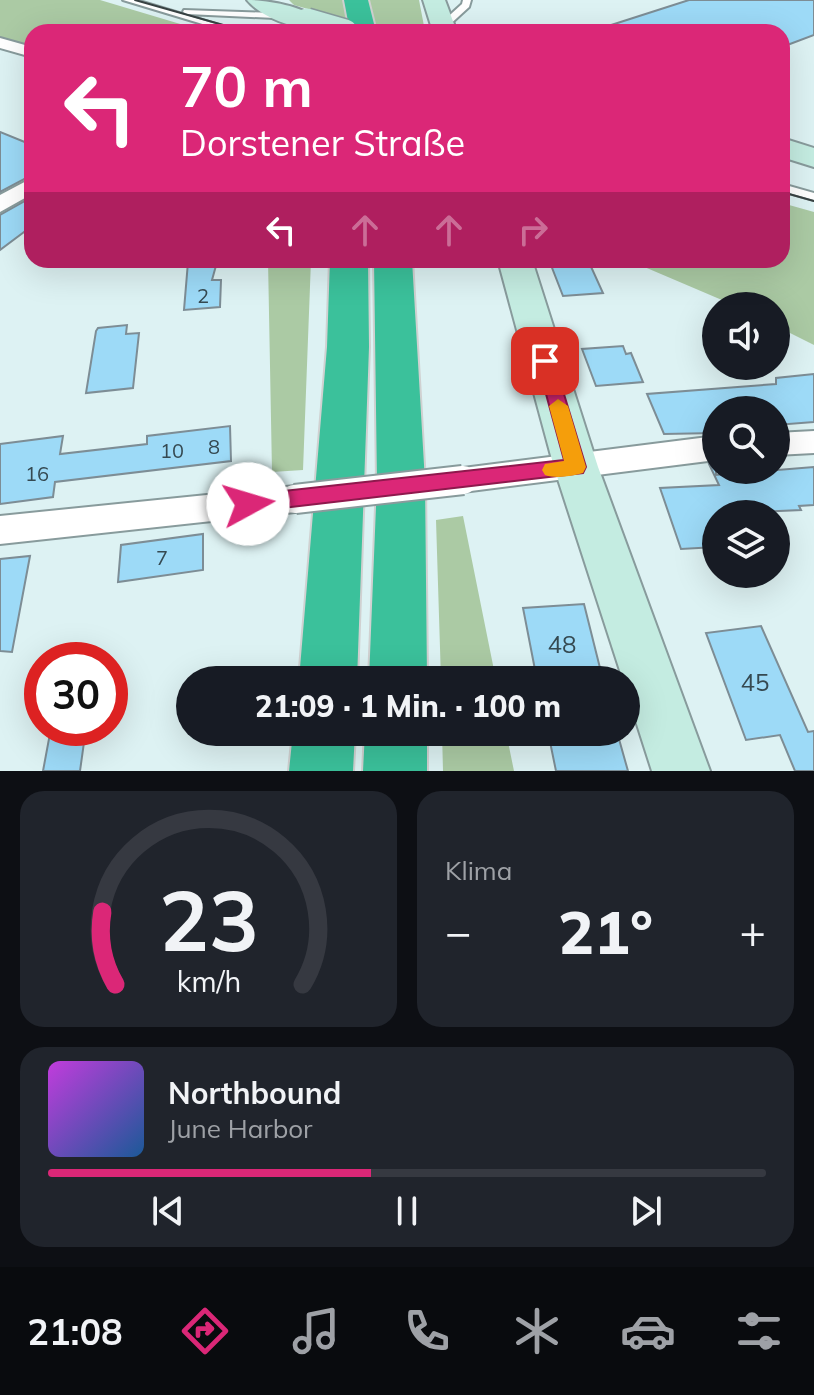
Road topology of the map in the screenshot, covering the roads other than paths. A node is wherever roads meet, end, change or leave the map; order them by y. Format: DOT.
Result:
graph roads {
  1 [pos="127,0"];
  2 [pos="327,0"];
  3 [pos="356,0"];
  4 [pos="434,0"];
  5 [pos="467,0"];
  6 [pos="170,13"];
  7 [pos="271,14"];
  8 [pos="209,24"];
  9 [pos="317,24"];
  10 [pos="332,24"];
  11 [pos="361,24"];
  12 [pos="442,24"];
  13 [pos="449,24"];
  14 [pos="0,43"];
  15 [pos="24,50"];
  16 [pos="790,150"];
  17 [pos="814,158"];
  18 [pos="24,189"];
  19 [pos="790,190"];
  20 [pos="814,197"];
  21 [pos="0,205"];
  22 [pos="349,268"];
  23 [pos="393,268"];
  24 [pos="517,268"];
  25 [pos="814,442"];
  26 [pos="790,443"];
  27 [pos="702,449"];
  28 [pos="576,467"];
  29 [pos="0,530"];
  30 [pos="329,666"];
  31 [pos="398,666"];
  32 [pos="323,746"];
  33 [pos="396,746"];
  34 [pos="321,771"];
  35 [pos="395,771"];
  36 [pos="681,771"];
  1 -- 6 [label="lane"];
  2 -- 10 [label="highway"];
  3 -- 11 [label="highway"];
  4 -- 12 [label="main road"];
  5 -- 13 [label="lane"];
  6 -- 7 [label="lane"];
  6 -- 8 [label="lane"];
  7 -- 9 [label="main road, bridge"];
  14 -- 15 [label="street"];
  16 -- 17 [label="main road"];
  18 -- 21 [label="street"];
  19 -- 20 [label="lane"];
  22 -- 30 [label="highway"];
  23 -- 31 [label="highway"];
  24 -- 28 [label="main road"];
  25 -- 26 [label="street"];
  27 -- 28 [label="street"];
  28 -- 29 [label="street, bridge"];
  28 -- 36 [label="main road"];
  32 -- 34 [label="highway"];
  33 -- 35 [label="highway"];
}
